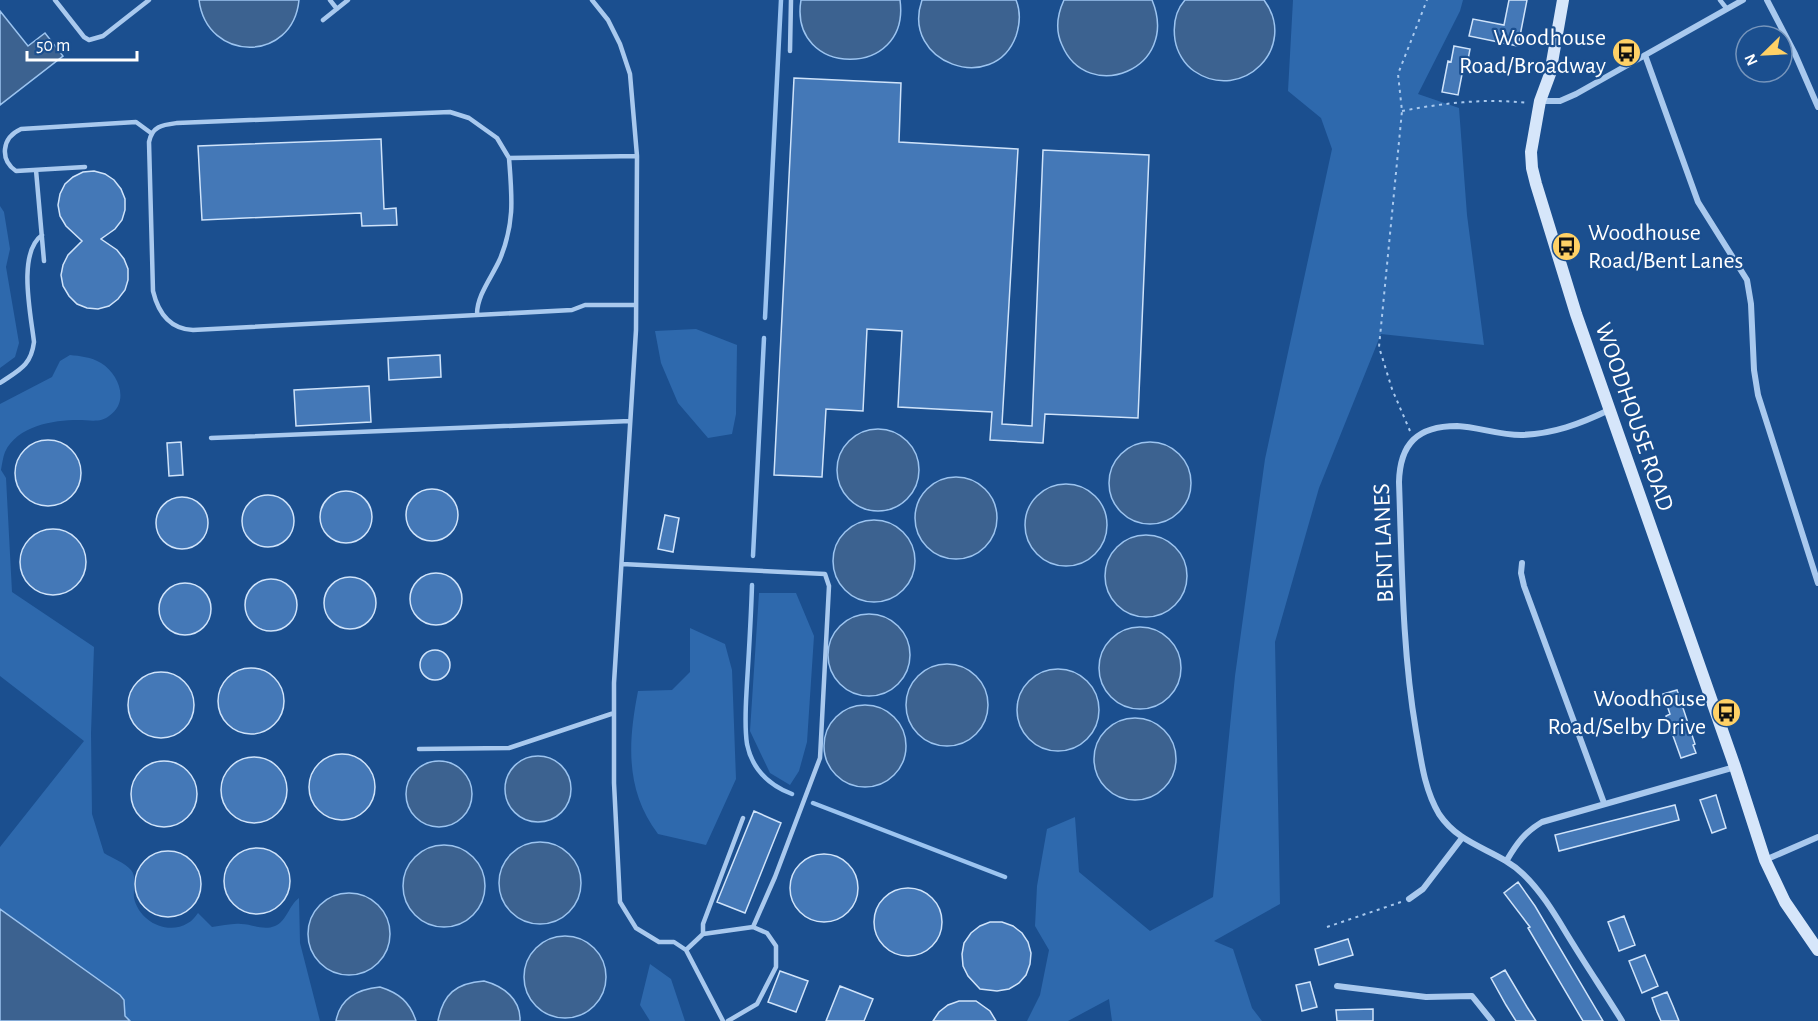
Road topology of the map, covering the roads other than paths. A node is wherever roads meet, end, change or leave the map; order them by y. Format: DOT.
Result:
graph roads {
  1 [pos="55,0"];
  2 [pos="149,0"];
  3 [pos="330,0"];
  4 [pos="348,0"];
  5 [pos="601,0"];
  6 [pos="791,0"];
  7 [pos="1563,0"];
  8 [pos="1720,0"];
  9 [pos="1743,0"];
  10 [pos="1767,0"];
  11 [pos="594,2"];
  12 [pos="337,9"];
  13 [pos="1727,9"];
  14 [pos="322,20"];
  15 [pos="790,51"];
  16 [pos="1645,55"];
  17 [pos="1540,102"];
  18 [pos="1818,107"];
  19 [pos="151,133"];
  20 [pos="637,156"];
  21 [pos="509,158"];
  22 [pos="85,167"];
  23 [pos="36,170"];
  24 [pos="42,235"];
  25 [pos="44,261"];
  26 [pos="635,306"];
  27 [pos="477,314"];
  28 [pos="0,383"];
  29 [pos="1609,410"];
  30 [pos="630,421"];
  31 [pos="211,438"];
  32 [pos="1522,562"];
  33 [pos="622,564"];
  34 [pos="1818,583"];
  35 [pos="614,713"];
  36 [pos="419,749"];
  37 [pos="1735,767"];
  38 [pos="1604,803"];
  39 [pos="743,818"];
  40 [pos="1818,837"];
  41 [pos="1462,838"];
  42 [pos="1507,860"];
  43 [pos="1765,860"];
  44 [pos="1409,899"];
  45 [pos="753,927"];
  46 [pos="703,934"];
  47 [pos="686,950"];
  48 [pos="1818,950"];
  49 [pos="1337,986"];
  50 [pos="723,1021"];
  51 [pos="728,1021"];
  52 [pos="1492,1021"];
  53 [pos="1622,1021"];
  1 -- 2 [label="lane"];
  3 -- 12 [label="lane"];
  4 -- 12 [label="lane"];
  5 -- 11 [label="lane"];
  6 -- 15 [label="lane"];
  7 -- 17 [label="street, WOODHOUSE ROAD"];
  8 -- 13 [label="lane"];
  9 -- 13 [label="street"];
  10 -- 18 [label="street"];
  11 -- 20 [label="lane"];
  12 -- 14 [label="lane"];
  13 -- 16 [label="street"];
  16 -- 17 [label="street"];
  16 -- 34 [label="street"];
  17 -- 29 [label="street, WOODHOUSE ROAD"];
  19 -- 21 [label="lane"];
  19 -- 23 [label="lane"];
  19 -- 27 [label="lane"];
  20 -- 21 [label="lane"];
  20 -- 26 [label="lane"];
  21 -- 27 [label="lane"];
  22 -- 23 [label="lane"];
  23 -- 24 [label="lane"];
  24 -- 25 [label="lane"];
  24 -- 28 [label="lane"];
  26 -- 27 [label="lane"];
  26 -- 30 [label="lane"];
  29 -- 37 [label="street, WOODHOUSE ROAD"];
  29 -- 41 [label="street, BENT LANES"];
  30 -- 31 [label="lane"];
  30 -- 33 [label="lane"];
  32 -- 38 [label="street"];
  33 -- 35 [label="lane"];
  33 -- 45 [label="lane"];
  35 -- 36 [label="lane"];
  35 -- 47 [label="lane"];
  37 -- 38 [label="street"];
  37 -- 43 [label="street, WOODHOUSE ROAD"];
  38 -- 42 [label="street"];
  39 -- 46 [label="lane"];
  40 -- 43 [label="street"];
  41 -- 42 [label="street, BENT LANES"];
  41 -- 44 [label="street"];
  42 -- 53 [label="street, BENT LANES"];
  43 -- 48 [label="street, WOODHOUSE ROAD"];
  45 -- 46 [label="lane"];
  45 -- 51 [label="lane"];
  46 -- 47 [label="lane"];
  47 -- 50 [label="lane"];
  49 -- 52 [label="street"];
}
